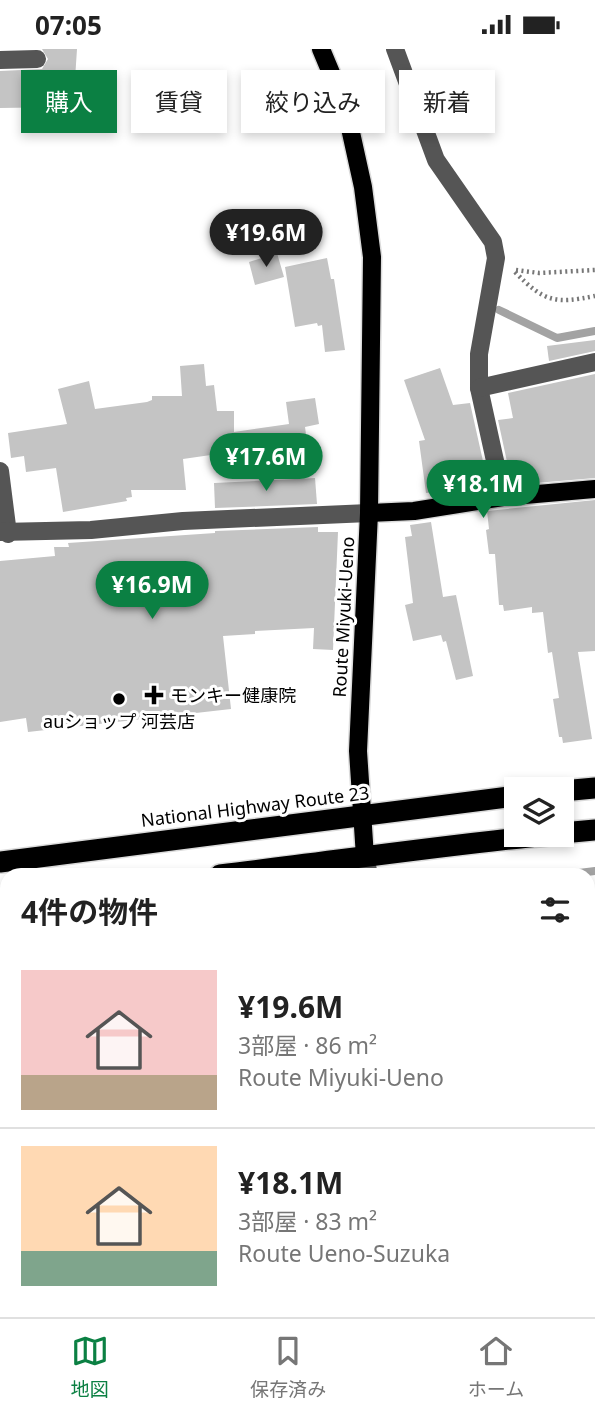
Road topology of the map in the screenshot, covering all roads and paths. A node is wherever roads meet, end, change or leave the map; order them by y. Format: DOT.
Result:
graph roads {
  1 [pos="321,49"];
  2 [pos="395,49"];
  3 [pos="37,59"];
  4 [pos="0,60"];
  5 [pos="595,270"];
  6 [pos="595,296"];
  7 [pos="595,362"];
  8 [pos="479,388"];
  9 [pos="0,471"];
  10 [pos="595,489"];
  11 [pos="503,497"];
  12 [pos="369,513"];
  13 [pos="4,533"];
  14 [pos="595,788"];
  15 [pos="574,790"];
  16 [pos="504,798"];
  17 [pos="362,816"];
  18 [pos="595,830"];
  19 [pos="574,832"];
  20 [pos="504,839"];
  21 [pos="0,862"];
  22 [pos="367,866"];
  23 [pos="334,868"];
  1 -- 12 [label="main road, Route Miyuki-Ueno"];
  2 -- 8 [label="street"];
  3 -- 4 [label="street"];
  5 -- 6 [label="path"];
  7 -- 8 [label="street"];
  8 -- 11 [label="street"];
  9 -- 13 [label="street"];
  10 -- 11 [label="main road"];
  11 -- 12 [label="main road"];
  12 -- 13 [label="street"];
  12 -- 17 [label="main road, Route Miyuki-Ueno"];
  14 -- 15 [label="highway"];
  16 -- 17 [label="highway, National Highway Route 23"];
  17 -- 21 [label="highway, National Highway Route 23"];
  17 -- 22 [label="main road, Route Miyuki-Ueno"];
  18 -- 19 [label="highway"];
  20 -- 22 [label="highway"];
  22 -- 23 [label="highway"];
}
